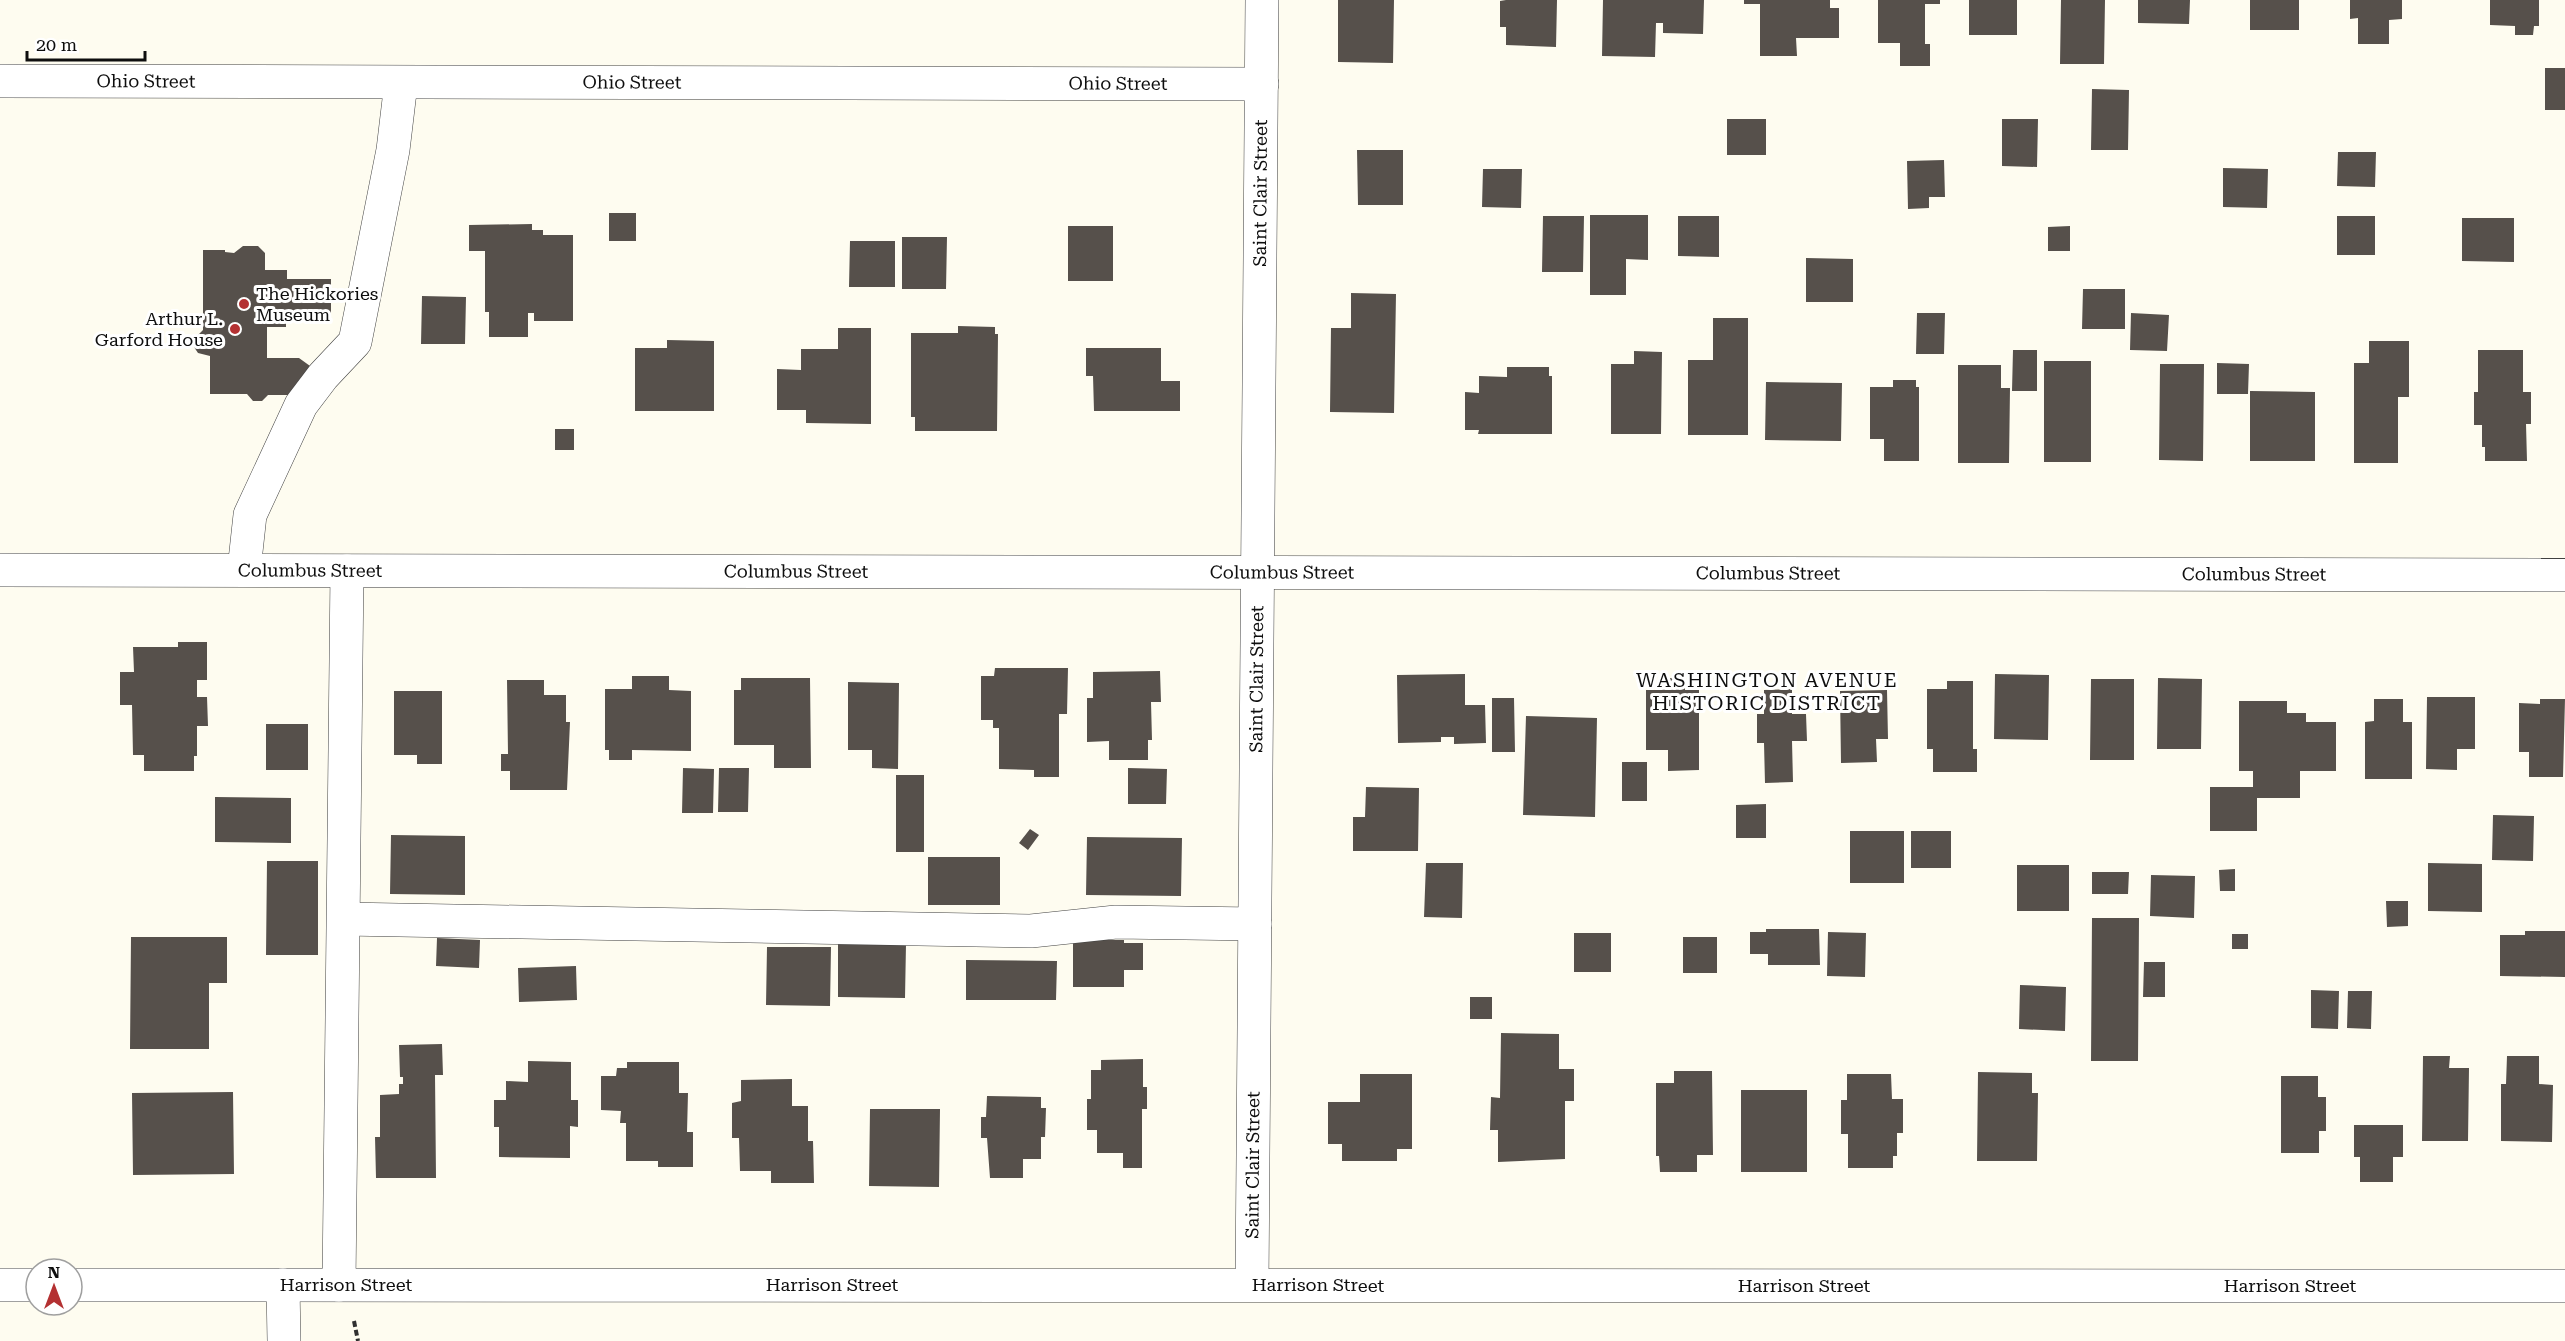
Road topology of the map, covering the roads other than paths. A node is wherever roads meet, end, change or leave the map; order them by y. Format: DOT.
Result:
graph roads {
  1 [pos="1262,0"];
  2 [pos="0,81"];
  3 [pos="401,83"];
  4 [pos="1262,84"];
  5 [pos="0,570"];
  6 [pos="244,570"];
  7 [pos="347,571"];
  8 [pos="1258,573"];
  9 [pos="2565,575"];
  10 [pos="344,919"];
  11 [pos="1255,924"];
  12 [pos="0,1285"];
  13 [pos="24,1285"];
  14 [pos="84,1285"];
  15 [pos="283,1285"];
  16 [pos="339,1285"];
  17 [pos="1252,1285"];
  18 [pos="2565,1286"];
  19 [pos="284,1341"];
  1 -- 4 [label="street, Saint Clair Street"];
  2 -- 3 [label="street, Ohio Street"];
  3 -- 4 [label="street, Ohio Street"];
  3 -- 6 [label="street"];
  4 -- 8 [label="street, Saint Clair Street"];
  5 -- 6 [label="street, Columbus Street"];
  6 -- 7 [label="street, Columbus Street"];
  7 -- 8 [label="street, Columbus Street"];
  7 -- 10 [label="street"];
  8 -- 9 [label="street, Columbus Street"];
  8 -- 11 [label="street, Saint Clair Street"];
  10 -- 11 [label="street"];
  10 -- 16 [label="street"];
  11 -- 17 [label="street, Saint Clair Street"];
  12 -- 13 [label="street"];
  14 -- 15 [label="street, Harrison Street"];
  15 -- 16 [label="street, Harrison Street"];
  15 -- 19 [label="street"];
  16 -- 17 [label="street, Harrison Street"];
  17 -- 18 [label="street, Harrison Street"];
}
